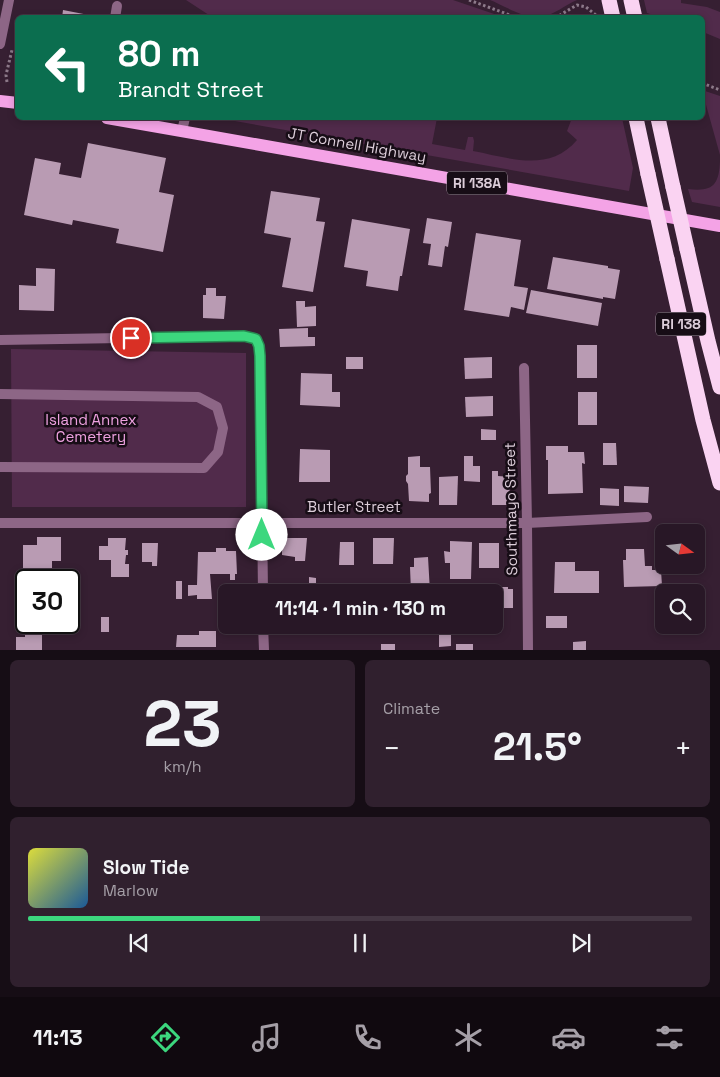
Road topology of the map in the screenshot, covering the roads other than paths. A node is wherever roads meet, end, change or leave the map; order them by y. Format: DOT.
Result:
graph roads {
  1 [pos="9,0"];
  2 [pos="609,0"];
  3 [pos="632,0"];
  4 [pos="118,6"];
  5 [pos="116,15"];
  6 [pos="612,15"];
  7 [pos="634,15"];
  8 [pos="0,44"];
  9 [pos="0,101"];
  10 [pos="15,103"];
  11 [pos="127,120"];
  12 [pos="185,120"];
  13 [pos="636,120"];
  14 [pos="658,120"];
  15 [pos="182,131"];
  16 [pos="720,226"];
  17 [pos="0,340"];
  18 [pos="524,368"];
  19 [pos="720,387"];
  20 [pos="0,394"];
  21 [pos="0,467"];
  22 [pos="720,483"];
  23 [pos="648,517"];
  24 [pos="262,521"];
  25 [pos="0,522"];
  26 [pos="527,522"];
  27 [pos="263,584"];
  28 [pos="263,634"];
  29 [pos="264,650"];
  30 [pos="528,650"];
  1 -- 8 [label="street"];
  2 -- 6 [label="highway"];
  3 -- 7 [label="highway"];
  4 -- 5 [label="street"];
  9 -- 10 [label="main road"];
  11 -- 15 [label="main road, JT Connell Highway / RI 138A"];
  12 -- 15 [label="street"];
  13 -- 22 [label="highway, RI 138, bridge"];
  14 -- 19 [label="highway, RI 138, bridge"];
  15 -- 16 [label="main road, JT Connell Highway / RI 138A"];
  17 -- 24 [label="street"];
  18 -- 26 [label="street, Southmayo Street"];
  20 -- 21 [label="street"];
  23 -- 26 [label="street, Butler Street"];
  24 -- 25 [label="street, Butler Street"];
  24 -- 26 [label="street, Butler Street"];
  24 -- 27 [label="street"];
  26 -- 30 [label="street, Southmayo Street"];
  28 -- 29 [label="street"];
}
